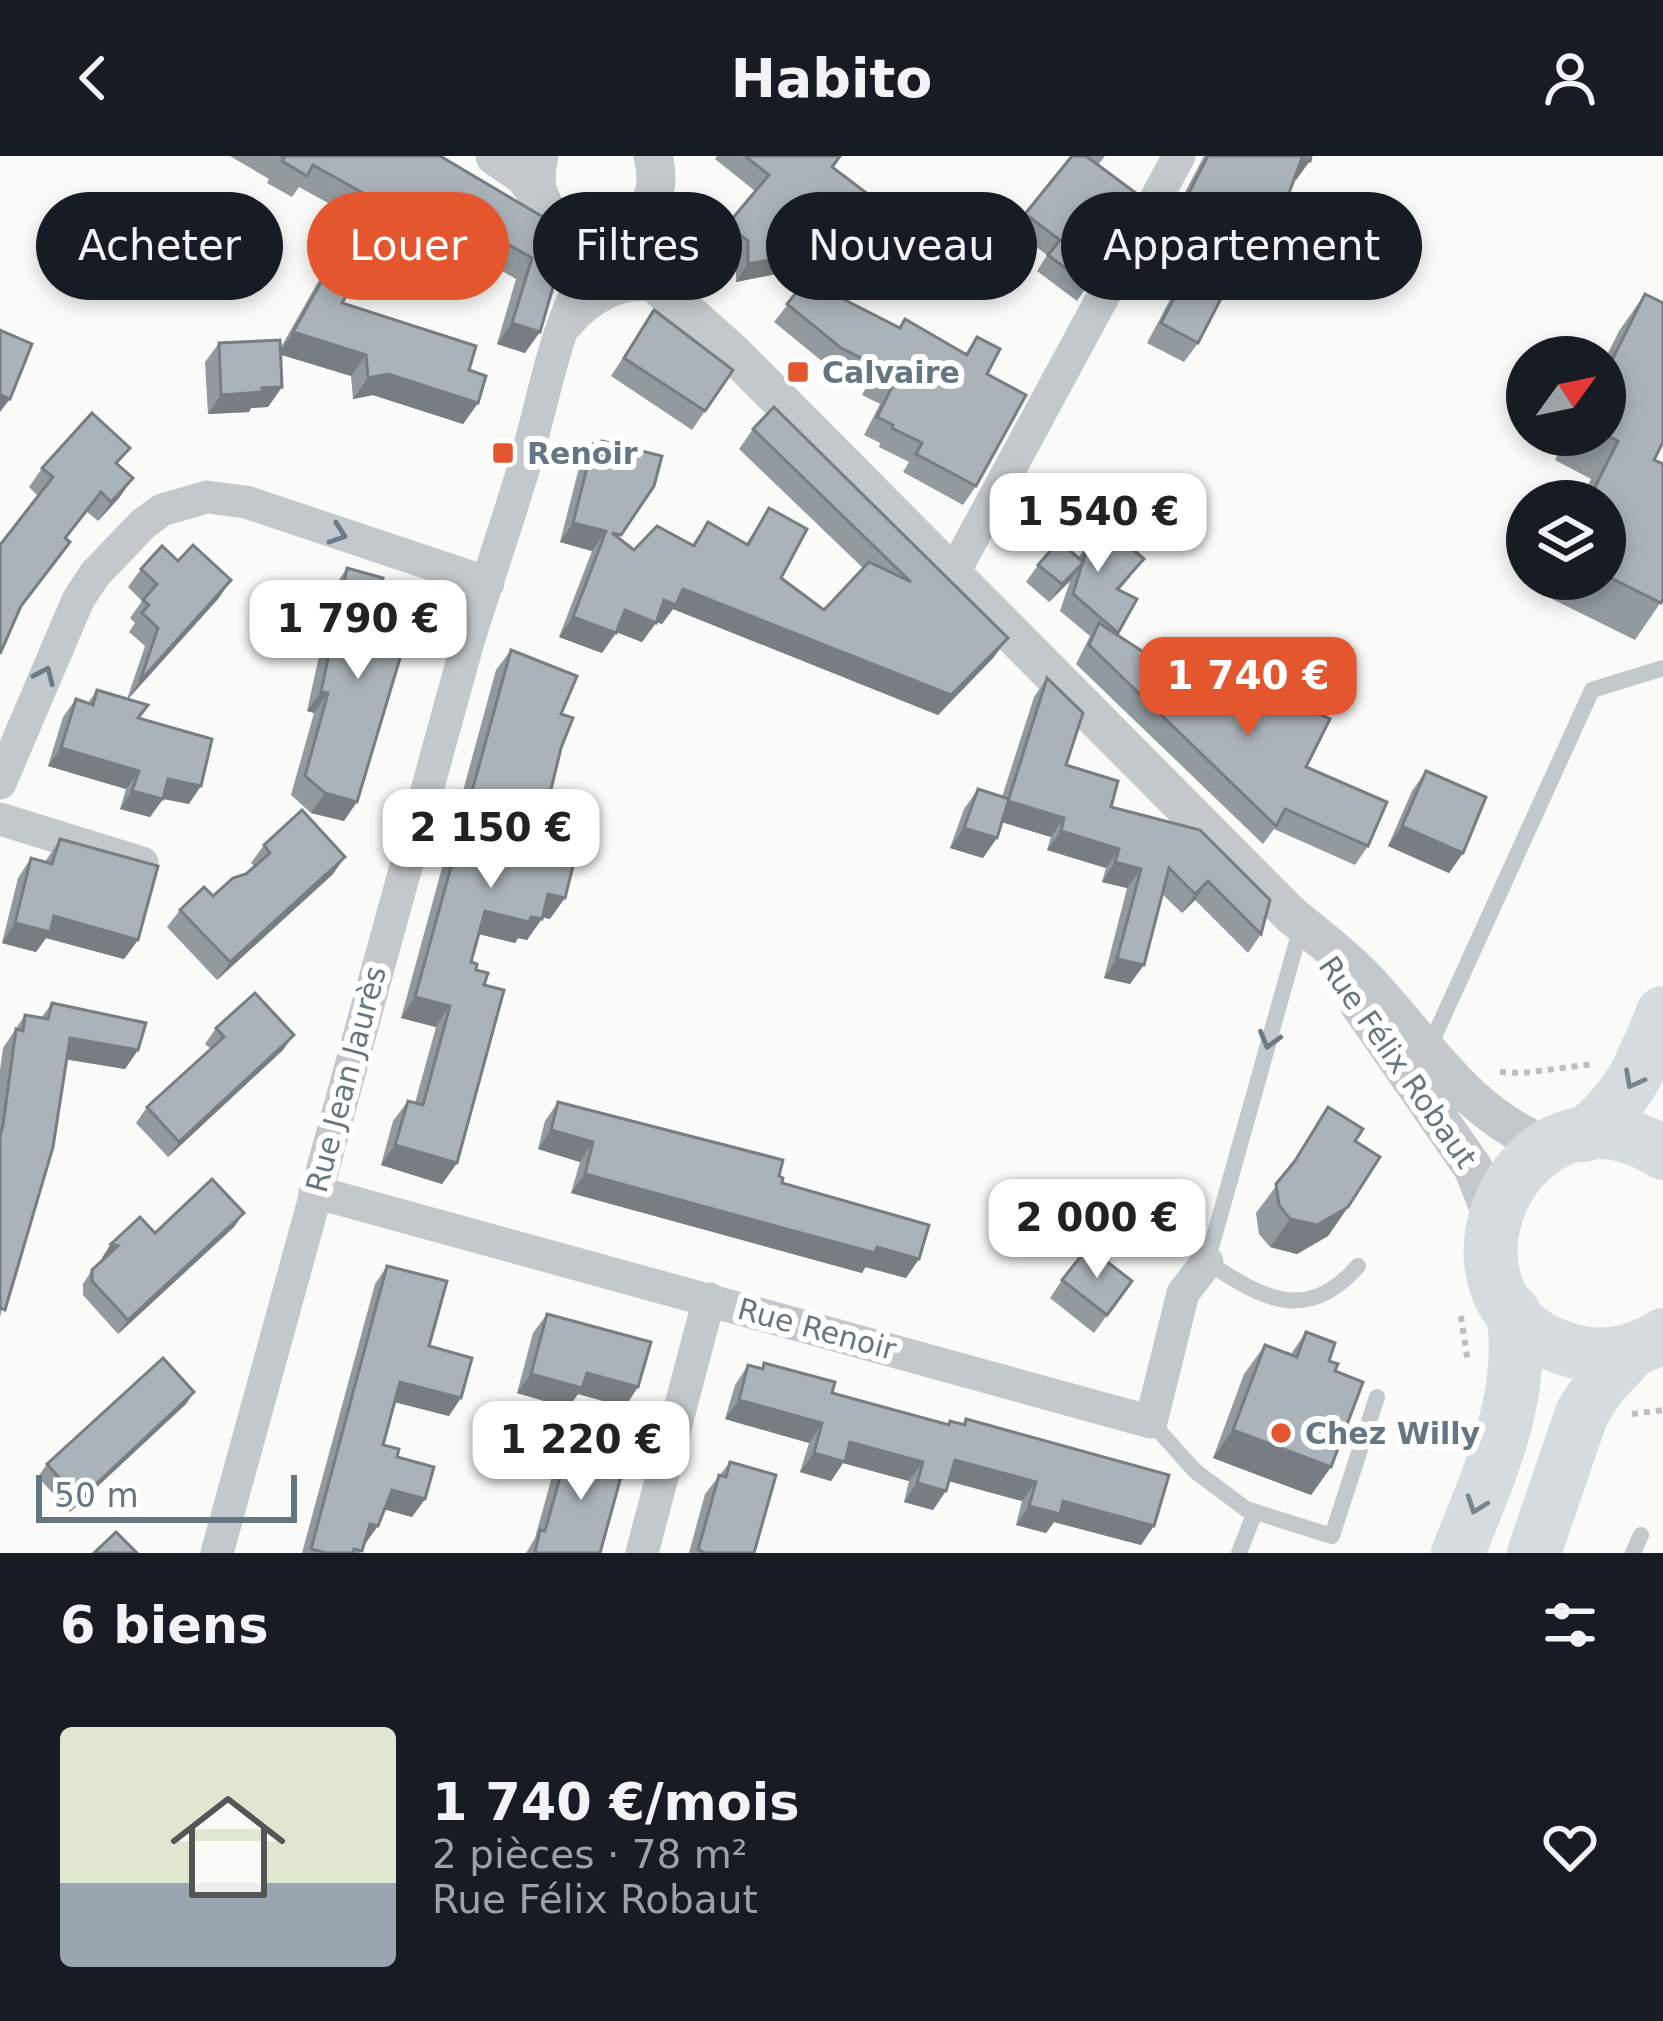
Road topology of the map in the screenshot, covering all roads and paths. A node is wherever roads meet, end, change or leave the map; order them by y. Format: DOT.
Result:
graph roads {
  1 [pos="495,156"];
  2 [pos="539,156"];
  3 [pos="1179,156"];
  4 [pos="580,192"];
  5 [pos="581,192"];
  6 [pos="564,300"];
  7 [pos="573,300"];
  8 [pos="595,300"];
  9 [pos="674,300"];
  10 [pos="694,300"];
  11 [pos="562,330"];
  12 [pos="732,352"];
  13 [pos="952,576"];
  14 [pos="488,583"];
  15 [pos="1663,668"];
  16 [pos="0,783"];
  17 [pos="0,819"];
  18 [pos="142,863"];
  19 [pos="1295,921"];
  20 [pos="1663,1013"];
  21 [pos="1428,1051"];
  22 [pos="1604,1064"];
  23 [pos="1486,1071"];
  24 [pos="1567,1140"];
  25 [pos="1663,1153"];
  26 [pos="315,1192"];
  27 [pos="1493,1218"];
  28 [pos="1208,1262"];
  29 [pos="1358,1266"];
  30 [pos="709,1299"];
  31 [pos="1513,1311"];
  32 [pos="1648,1342"];
  33 [pos="1377,1397"];
  34 [pos="1151,1422"];
  35 [pos="1255,1512"];
  36 [pos="1329,1545"];
  37 [pos="217,1553"];
  38 [pos="642,1553"];
  39 [pos="1239,1553"];
  40 [pos="1457,1553"];
  41 [pos="1534,1553"];
  1 -- 5 [label="street"];
  2 -- 4 [label="street"];
  3 -- 13 [label="street"];
  6 -- 11 [label="street, Rue Jean Jaurès"];
  7 -- 11 [label="street, Rue Jean Jaurès"];
  8 -- 11 [label="street"];
  9 -- 12 [label="street, Rue Félix Robaut"];
  10 -- 12 [label="street, Rue Félix Robaut"];
  11 -- 14 [label="street, Rue Jean Jaurès"];
  12 -- 13 [label="street, Rue Félix Robaut"];
  13 -- 19 [label="street, Rue Félix Robaut"];
  16 -- 14 [label="street, one-way"];
  14 -- 26 [label="street, Rue Jean Jaurès"];
  15 -- 21 [label="lane"];
  17 -- 18 [label="street"];
  19 -- 21 [label="street, Rue Félix Robaut"];
  19 -- 27 [label="street, Rue Félix Robaut"];
  19 -- 28 [label="lane, one-way"];
  20 -- 24 [label="highway, one-way"];
  21 -- 24 [label="street, Rue Félix Robaut"];
  22 -- 23 [label="path"];
  24 -- 25 [label="highway"];
  24 -- 27 [label="highway"];
  26 -- 30 [label="street, Rue Renoir"];
  26 -- 37 [label="street, Rue Jean Jaurès"];
  27 -- 31 [label="highway"];
  28 -- 29 [label="lane"];
  28 -- 34 [label="street"];
  30 -- 34 [label="street, Rue Renoir"];
  30 -- 38 [label="street"];
  31 -- 32 [label="highway"];
  31 -- 40 [label="highway, one-way"];
  32 -- 41 [label="highway"];
  33 -- 36 [label="lane"];
  34 -- 35 [label="lane"];
  35 -- 36 [label="lane"];
  35 -- 39 [label="lane"];
}
